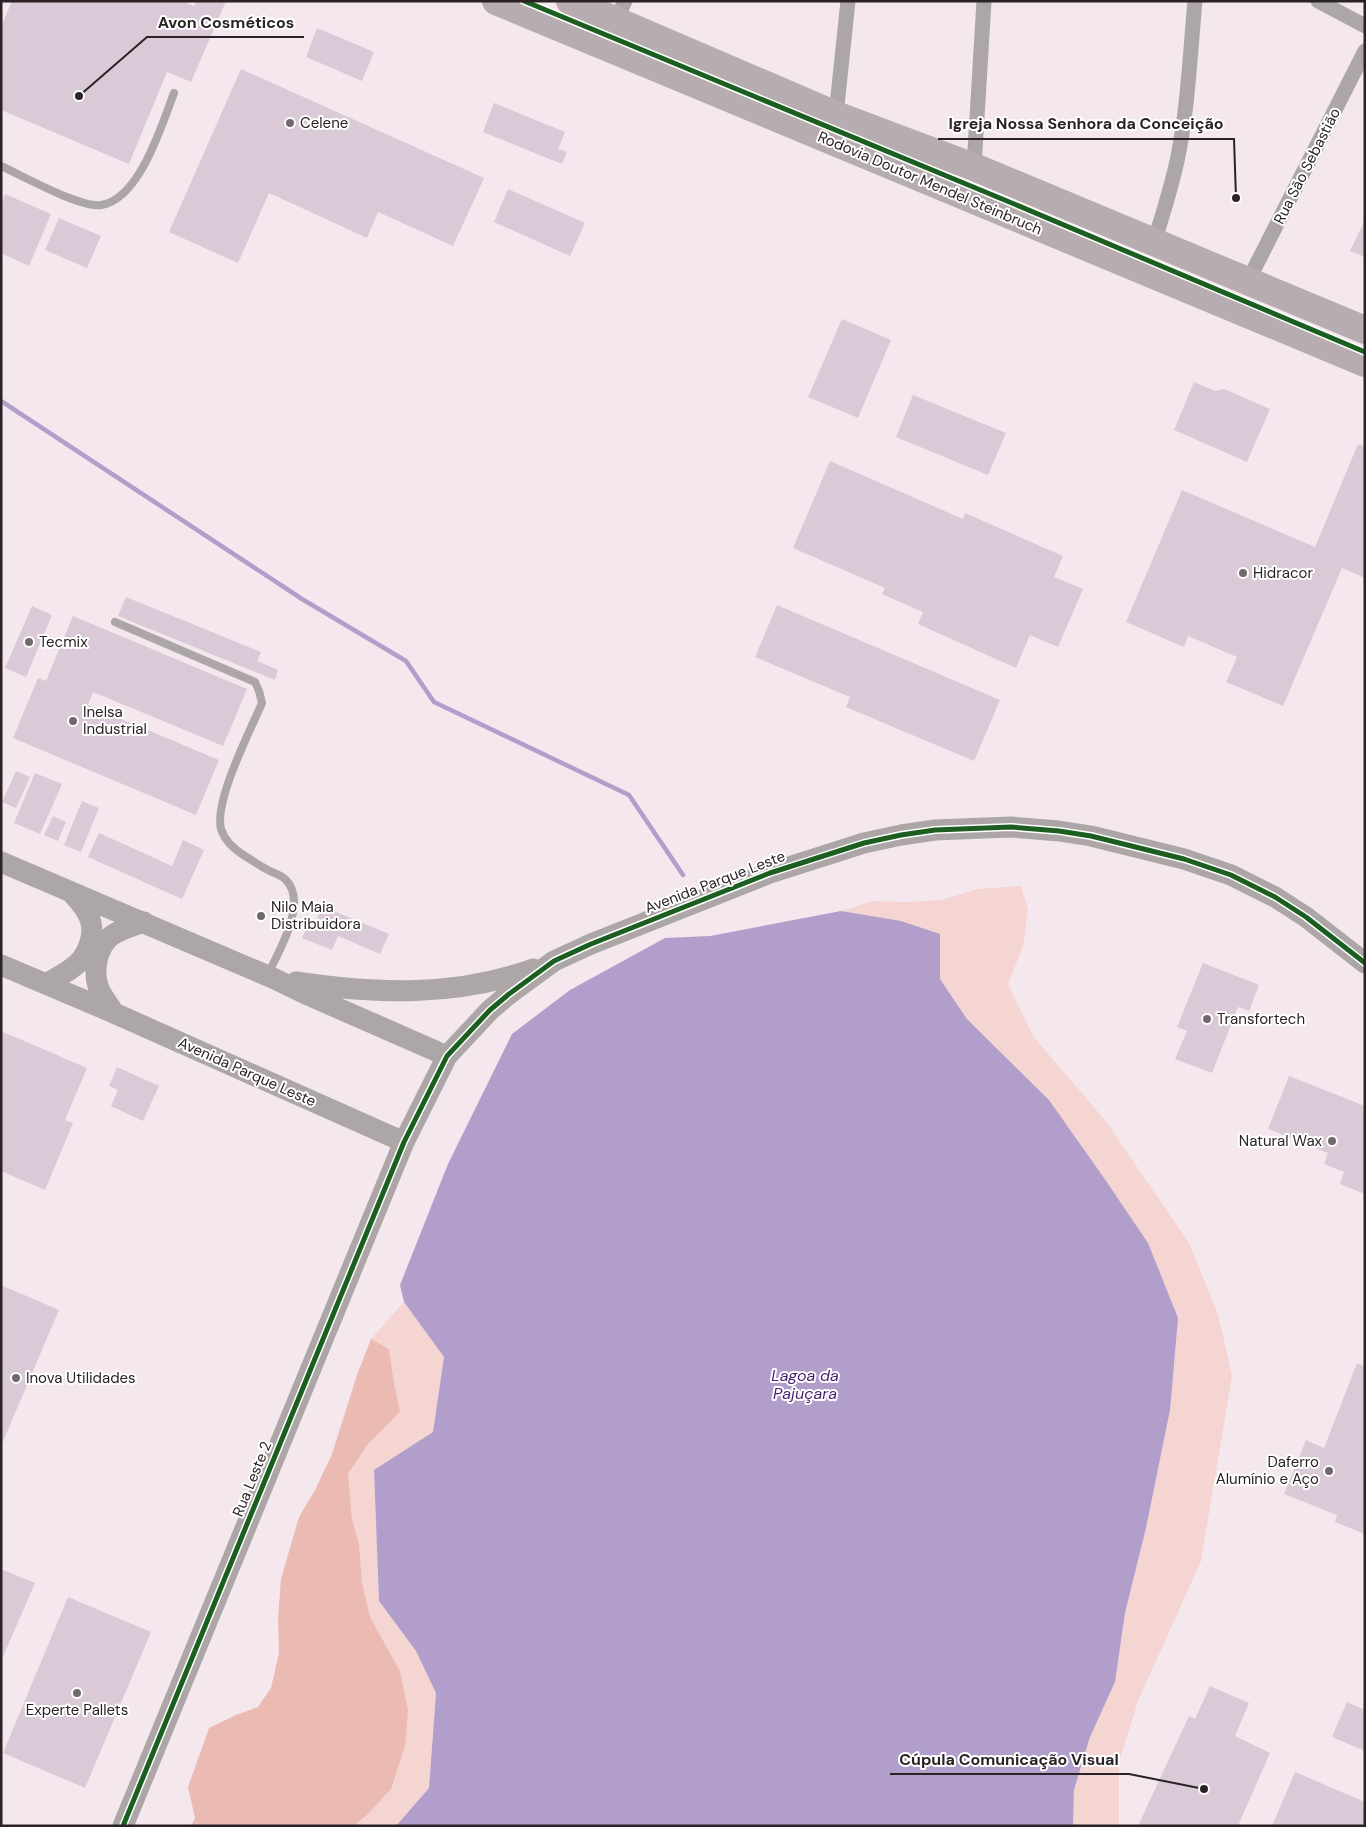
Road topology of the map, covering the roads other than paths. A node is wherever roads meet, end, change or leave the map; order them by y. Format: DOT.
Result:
graph roads {
  1 [pos="496,1"];
  2 [pos="570,1"];
  3 [pos="848,1"];
  4 [pos="984,1"];
  5 [pos="1195,1"];
  6 [pos="1318,1"];
  7 [pos="621,11"];
  8 [pos="1365,26"];
  9 [pos="1365,51"];
  10 [pos="174,92"];
  11 [pos="836,115"];
  12 [pos="1,166"];
  13 [pos="974,167"];
  14 [pos="1154,242"];
  15 [pos="1248,281"];
  16 [pos="1365,330"];
  17 [pos="1365,363"];
  18 [pos="115,622"];
  19 [pos="1,862"];
  20 [pos="70,891"];
  21 [pos="144,922"];
  22 [pos="554,961"];
  23 [pos="1365,963"];
  24 [pos="1,965"];
  25 [pos="271,977"];
  26 [pos="46,984"];
  27 [pos="114,1013"];
  28 [pos="447,1056"];
  29 [pos="404,1142"];
  30 [pos="123,1826"];
  1 -- 17 [label="highway, Rodovia Doutor Mendel Steinbruch"];
  2 -- 7 [label="highway, Rodovia Doutor Mendel Steinbruch"];
  3 -- 11 [label="street"];
  4 -- 13 [label="street"];
  5 -- 14 [label="street"];
  6 -- 8 [label="street"];
  7 -- 11 [label="highway, Rodovia Doutor Mendel Steinbruch"];
  9 -- 15 [label="street, Rua São Sebastião"];
  10 -- 12 [label="lane"];
  11 -- 13 [label="highway, Rodovia Doutor Mendel Steinbruch"];
  13 -- 14 [label="highway, Rodovia Doutor Mendel Steinbruch"];
  14 -- 15 [label="highway, Rodovia Doutor Mendel Steinbruch"];
  15 -- 16 [label="highway, Rodovia Doutor Mendel Steinbruch"];
  18 -- 25 [label="lane"];
  19 -- 20 [label="street"];
  20 -- 21 [label="street"];
  20 -- 26 [label="street"];
  21 -- 25 [label="street"];
  21 -- 27 [label="street"];
  22 -- 23 [label="street, Avenida Parque Leste"];
  22 -- 25 [label="street"];
  22 -- 28 [label="street, Avenida Parque Leste"];
  24 -- 26 [label="street, Avenida Parque Leste"];
  25 -- 28 [label="street"];
  26 -- 27 [label="street, Avenida Parque Leste"];
  27 -- 29 [label="street, Avenida Parque Leste"];
  28 -- 29 [label="street, Avenida Parque Leste"];
  29 -- 30 [label="street, Rua Leste 2"];
}
